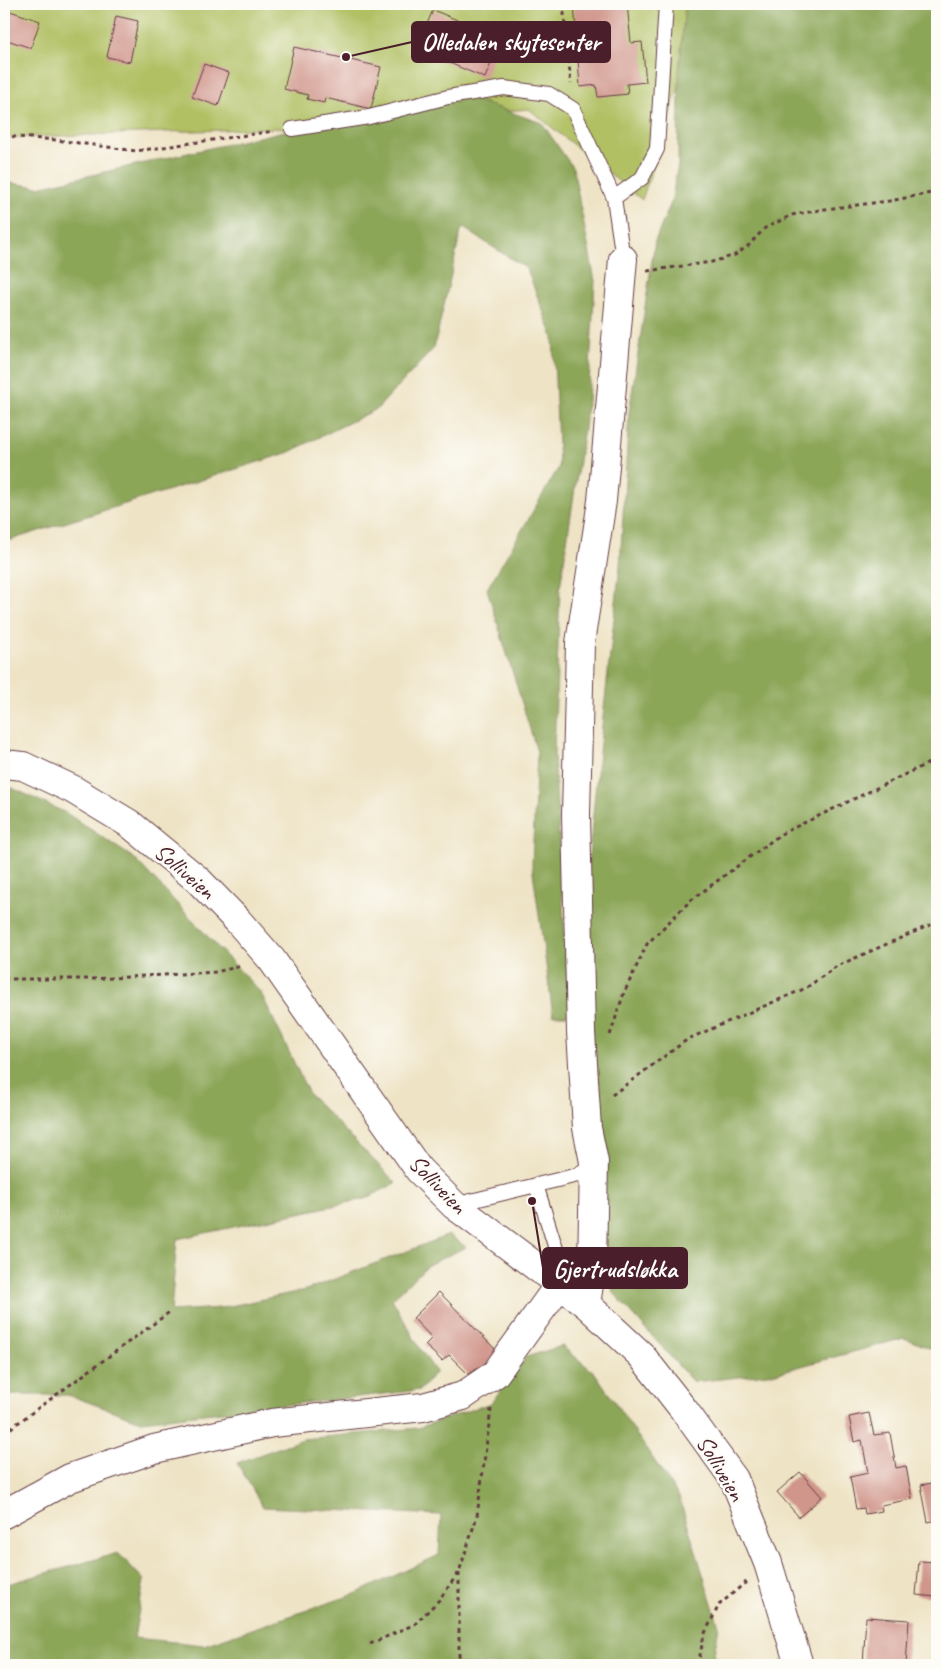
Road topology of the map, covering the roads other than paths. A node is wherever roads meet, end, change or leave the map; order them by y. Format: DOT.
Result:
graph roads {
  1 [pos="666,4"];
  2 [pos="292,129"];
  3 [pos="614,198"];
  4 [pos="623,267"];
  5 [pos="4,764"];
  6 [pos="594,1162"];
  7 [pos="536,1185"];
  8 [pos="454,1205"];
  9 [pos="559,1284"];
  10 [pos="586,1304"];
  11 [pos="4,1514"];
  12 [pos="799,1665"];
  1 -- 3 [label="lane"];
  2 -- 3 [label="lane"];
  3 -- 4 [label="lane"];
  4 -- 6 [label="street"];
  5 -- 8 [label="street, Solliveien"];
  6 -- 7 [label="lane"];
  6 -- 10 [label="street"];
  7 -- 8 [label="lane"];
  7 -- 9 [label="lane"];
  8 -- 9 [label="street, Solliveien"];
  9 -- 10 [label="street, Solliveien"];
  9 -- 11 [label="street"];
  10 -- 12 [label="street, Solliveien"];
}
